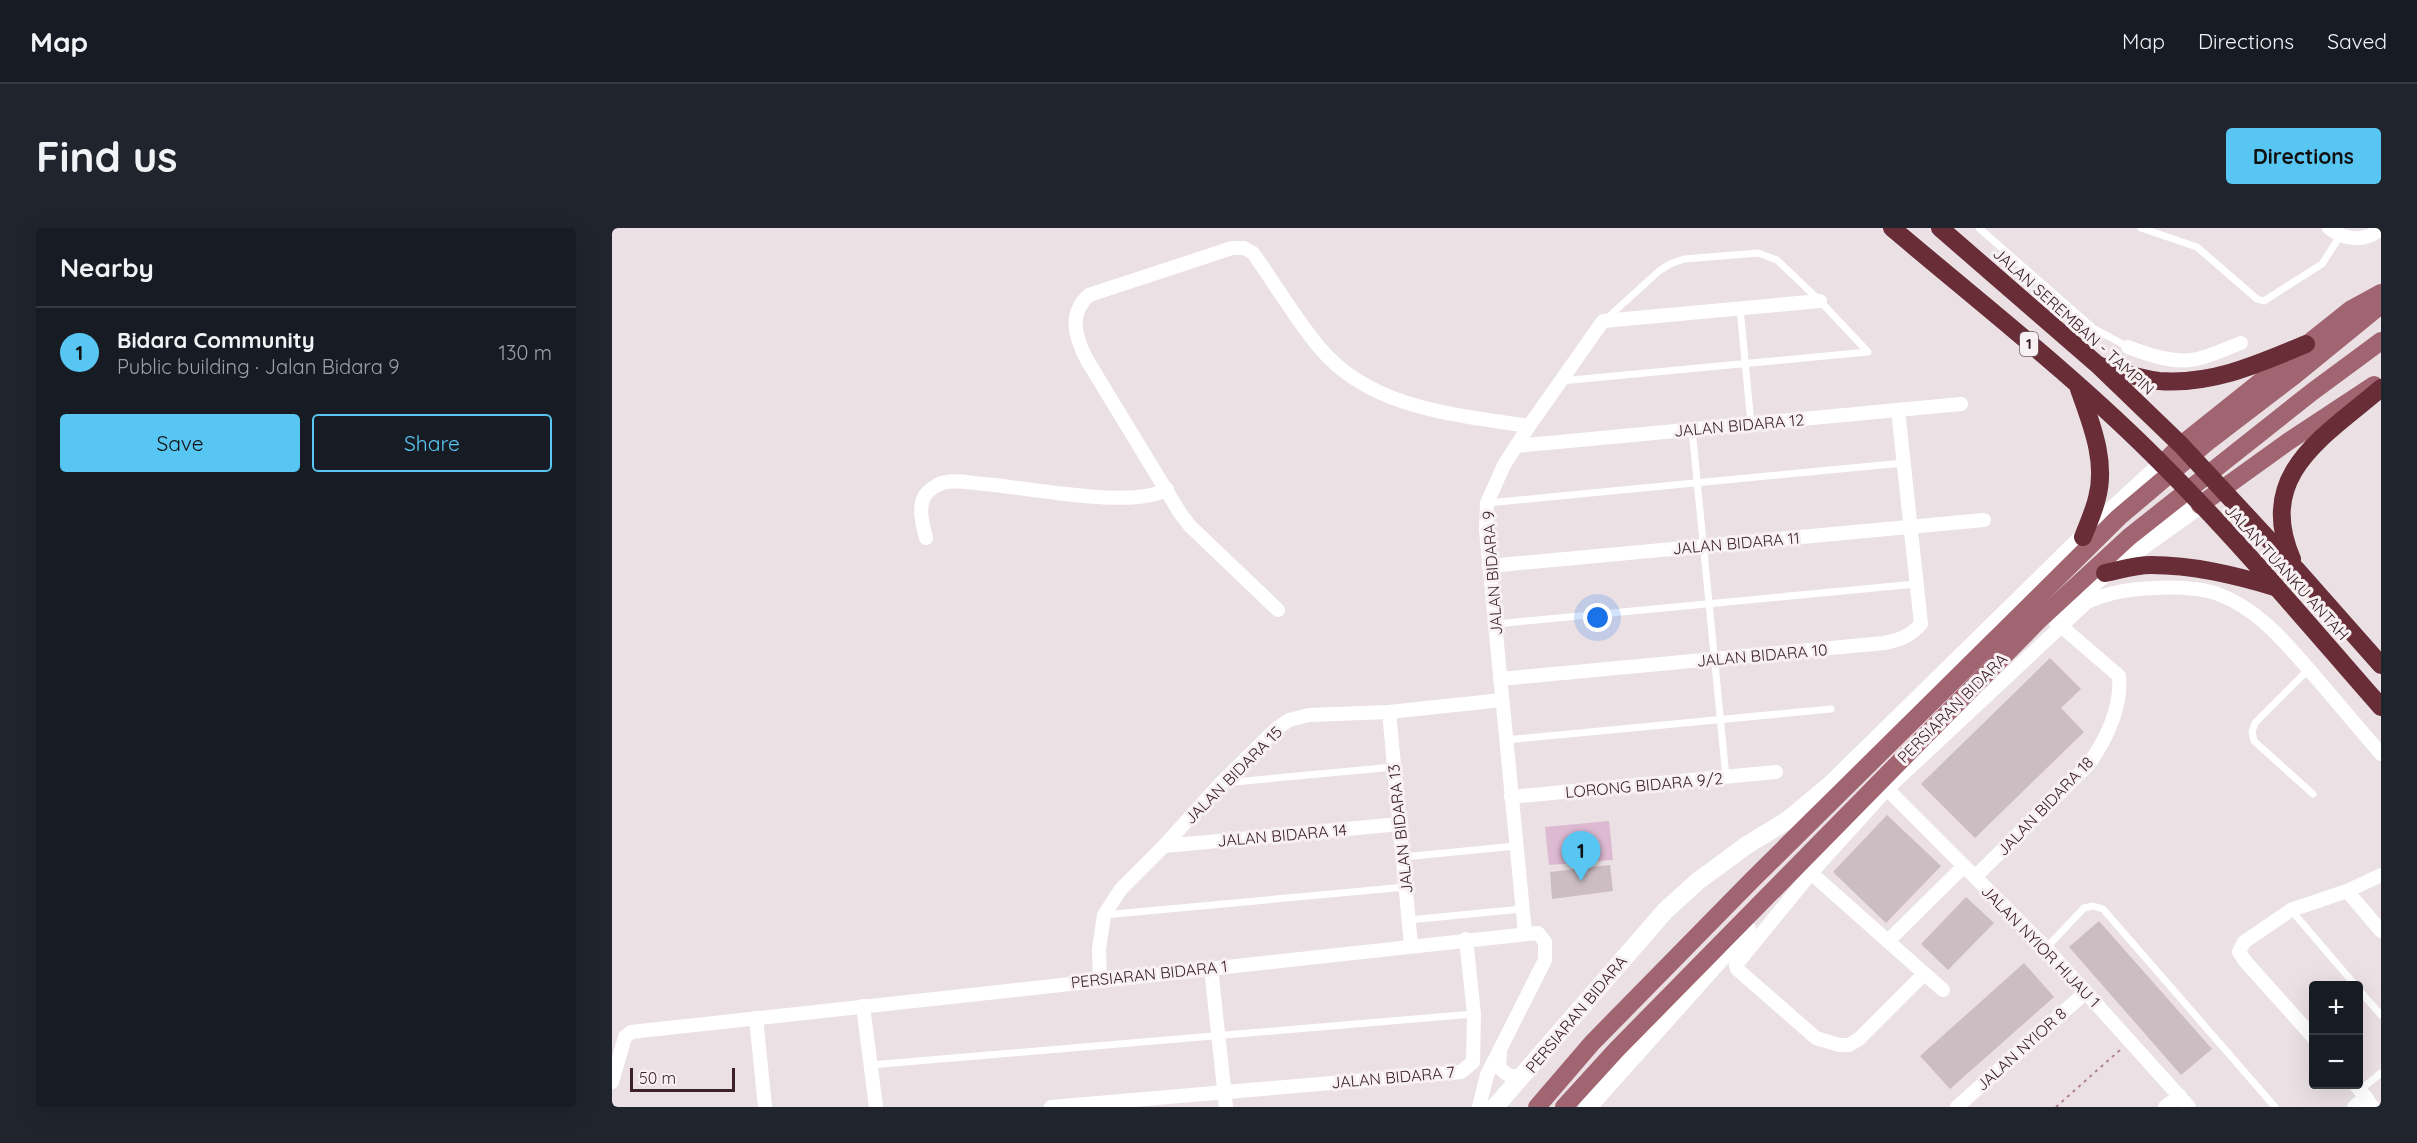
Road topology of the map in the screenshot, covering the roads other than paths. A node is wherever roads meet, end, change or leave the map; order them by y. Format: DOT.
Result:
graph roads {
  1 [pos="1892,228"];
  2 [pos="1978,228"];
  3 [pos="2141,228"];
  4 [pos="2380,228"];
  5 [pos="1948,230"];
  6 [pos="2334,232"];
  7 [pos="2381,293"];
  8 [pos="1820,301"];
  9 [pos="2381,305"];
  10 [pos="1740,308"];
  11 [pos="1603,321"];
  12 [pos="2381,341"];
  13 [pos="2241,343"];
  14 [pos="2306,344"];
  15 [pos="2128,346"];
  16 [pos="1746,364"];
  17 [pos="2099,366"];
  18 [pos="1562,381"];
  19 [pos="2381,381"];
  20 [pos="2078,386"];
  21 [pos="2381,388"];
  22 [pos="2240,397"];
  23 [pos="1961,404"];
  24 [pos="1898,410"];
  25 [pos="1751,424"];
  26 [pos="1529,426"];
  27 [pos="1692,429"];
  28 [pos="2289,441"];
  29 [pos="2181,445"];
  30 [pos="1517,446"];
  31 [pos="1903,464"];
  32 [pos="2162,464"];
  33 [pos="1697,483"];
  34 [pos="1167,489"];
  35 [pos="2222,489"];
  36 [pos="2121,501"];
  37 [pos="1487,502"];
  38 [pos="2200,505"];
  39 [pos="1983,520"];
  40 [pos="1909,527"];
  41 [pos="2165,530"];
  42 [pos="2083,537"];
  43 [pos="926,538"];
  44 [pos="1703,546"];
  45 [pos="1489,566"];
  46 [pos="2296,569"];
  47 [pos="2105,573"];
  48 [pos="1916,584"];
  49 [pos="2276,588"];
  50 [pos="1709,604"];
  51 [pos="1278,610"];
  52 [pos="2057,622"];
  53 [pos="1495,624"];
  54 [pos="1714,659"];
  55 [pos="2381,665"];
  56 [pos="2308,670"];
  57 [pos="1500,679"];
  58 [pos="1502,700"];
  59 [pos="2381,707"];
  60 [pos="1831,710"];
  61 [pos="1389,712"];
  62 [pos="1720,720"];
  63 [pos="1506,740"];
  64 [pos="2381,754"];
  65 [pos="1394,767"];
  66 [pos="1776,772"];
  67 [pos="1726,777"];
  68 [pos="1221,783"];
  69 [pos="1887,789"];
  70 [pos="2313,794"];
  71 [pos="1512,797"];
  72 [pos="1400,824"];
  73 [pos="1164,846"];
  74 [pos="1516,846"];
  75 [pos="1403,857"];
  76 [pos="1964,866"];
  77 [pos="1811,873"];
  78 [pos="2381,875"];
  79 [pos="1975,877"];
  80 [pos="1406,887"];
  81 [pos="2347,891"];
  82 [pos="1522,909"];
  83 [pos="2291,910"];
  84 [pos="1104,915"];
  85 [pos="1409,920"];
  86 [pos="2381,931"];
  87 [pos="1525,933"];
  88 [pos="1466,939"];
  89 [pos="1888,941"];
  90 [pos="1411,945"];
  91 [pos="2046,948"];
  92 [pos="1211,968"];
  93 [pos="1924,974"];
  94 [pos="1100,980"];
  95 [pos="2352,981"];
  96 [pos="1943,990"];
  97 [pos="2086,992"];
  98 [pos="2363,994"];
  99 [pos="863,1006"];
  100 [pos="1474,1014"];
  101 [pos="2381,1015"];
  102 [pos="756,1018"];
  103 [pos="1218,1035"];
  104 [pos="2310,1035"];
  105 [pos="1500,1050"];
  106 [pos="870,1065"];
  107 [pos="2381,1073"];
  108 [pos="1524,1075"];
  109 [pos="612,1082"];
  110 [pos="1224,1092"];
  111 [pos="2363,1095"];
  112 [pos="2180,1096"];
  113 [pos="765,1107"];
  114 [pos="876,1107"];
  115 [pos="1051,1107"];
  116 [pos="1226,1107"];
  117 [pos="1479,1107"];
  118 [pos="1496,1107"];
  119 [pos="1537,1107"];
  120 [pos="1564,1107"];
  121 [pos="1588,1107"];
  122 [pos="1957,1107"];
  123 [pos="2165,1107"];
  124 [pos="2189,1107"];
  125 [pos="2275,1107"];
  126 [pos="2354,1107"];
  1 -- 20 [label="highway, 1"];
  2 -- 15 [label="lane"];
  3 -- 6 [label="lane"];
  4 -- 6 [label="street"];
  5 -- 17 [label="highway, JALAN SEREMBAN - TAMPIN / 1"];
  7 -- 14 [label="main road"];
  8 -- 10 [label="street"];
  8 -- 11 [label="lane"];
  8 -- 16 [label="lane"];
  9 -- 119 [label="main road, PERSIARAN BIDARA"];
  10 -- 11 [label="street"];
  10 -- 16 [label="lane"];
  11 -- 18 [label="street, JALAN BIDARA 9"];
  12 -- 120 [label="main road, PERSIARAN BIDARA"];
  13 -- 15 [label="street"];
  14 -- 17 [label="highway"];
  14 -- 22 [label="main road"];
  16 -- 18 [label="lane"];
  16 -- 25 [label="lane"];
  17 -- 29 [label="highway, JALAN SEREMBAN - TAMPIN / 1"];
  18 -- 26 [label="street, JALAN BIDARA 9"];
  19 -- 28 [label="main road"];
  20 -- 32 [label="highway, 1"];
  20 -- 42 [label="highway"];
  21 -- 46 [label="highway"];
  22 -- 28 [label="main road"];
  22 -- 29 [label="main road"];
  23 -- 24 [label="street, JALAN BIDARA 12"];
  24 -- 25 [label="street, JALAN BIDARA 12"];
  24 -- 31 [label="street, JALAN BIDARA 10"];
  25 -- 27 [label="street, JALAN BIDARA 12"];
  26 -- 30 [label="street, JALAN BIDARA 9"];
  26 -- 34 [label="street"];
  27 -- 30 [label="street, JALAN BIDARA 12"];
  27 -- 33 [label="lane"];
  28 -- 35 [label="main road"];
  29 -- 32 [label="main road"];
  29 -- 35 [label="highway, JALAN TUANKU ANTAH / 1"];
  30 -- 37 [label="street, JALAN BIDARA 9"];
  31 -- 33 [label="lane"];
  31 -- 40 [label="street, JALAN BIDARA 10"];
  32 -- 36 [label="main road, PERSIARAN BIDARA"];
  32 -- 38 [label="highway, JALAN TUANKU ANTAH / 1"];
  33 -- 37 [label="lane"];
  33 -- 44 [label="lane"];
  34 -- 43 [label="street"];
  34 -- 51 [label="street"];
  35 -- 38 [label="main road"];
  35 -- 46 [label="highway, JALAN TUANKU ANTAH / 1"];
  36 -- 41 [label="main road"];
  36 -- 42 [label="main road, PERSIARAN BIDARA"];
  37 -- 45 [label="street, JALAN BIDARA 9"];
  38 -- 41 [label="main road, PERSIARAN BIDARA"];
  38 -- 49 [label="highway, JALAN TUANKU ANTAH / 1"];
  39 -- 40 [label="street, JALAN BIDARA 11"];
  40 -- 44 [label="street, JALAN BIDARA 11"];
  40 -- 48 [label="street, JALAN BIDARA 10"];
  41 -- 47 [label="main road, PERSIARAN BIDARA"];
  42 -- 108 [label="main road, PERSIARAN BIDARA"];
  44 -- 45 [label="street, JALAN BIDARA 11"];
  44 -- 50 [label="lane"];
  45 -- 53 [label="street, JALAN BIDARA 9"];
  46 -- 55 [label="highway, JALAN TUANKU ANTAH / 1"];
  47 -- 49 [label="highway"];
  47 -- 52 [label="main road, PERSIARAN BIDARA"];
  48 -- 50 [label="lane"];
  48 -- 54 [label="street, JALAN BIDARA 10"];
  49 -- 59 [label="highway, JALAN TUANKU ANTAH / 1"];
  50 -- 53 [label="lane"];
  50 -- 54 [label="lane"];
  52 -- 56 [label="street"];
  52 -- 69 [label="street"];
  52 -- 79 [label="street, JALAN BIDARA 18"];
  52 -- 121 [label="main road, PERSIARAN BIDARA"];
  53 -- 57 [label="street, JALAN BIDARA 9"];
  54 -- 57 [label="street, JALAN BIDARA 10"];
  54 -- 62 [label="lane"];
  56 -- 64 [label="street"];
  56 -- 70 [label="lane"];
  57 -- 58 [label="street, JALAN BIDARA 9"];
  58 -- 61 [label="street, JALAN BIDARA 15"];
  58 -- 63 [label="street, JALAN BIDARA 9"];
  60 -- 62 [label="lane"];
  61 -- 65 [label="street, JALAN BIDARA 13"];
  61 -- 68 [label="street, JALAN BIDARA 15"];
  62 -- 63 [label="lane"];
  62 -- 67 [label="lane"];
  63 -- 71 [label="street, JALAN BIDARA 9"];
  65 -- 68 [label="lane"];
  65 -- 72 [label="street, JALAN BIDARA 13"];
  66 -- 67 [label="street, LORONG BIDARA 9/2"];
  67 -- 71 [label="street, LORONG BIDARA 9/2"];
  68 -- 73 [label="street, JALAN BIDARA 15"];
  69 -- 76 [label="street, JALAN NYIOR HIJAU 1"];
  69 -- 77 [label="street"];
  71 -- 74 [label="street, JALAN BIDARA 9"];
  72 -- 73 [label="street, JALAN BIDARA 14"];
  72 -- 75 [label="street, JALAN BIDARA 13"];
  73 -- 84 [label="street, JALAN BIDARA 15"];
  74 -- 75 [label="lane"];
  74 -- 82 [label="street, JALAN BIDARA 9"];
  75 -- 80 [label="street, JALAN BIDARA 13"];
  76 -- 79 [label="street, JALAN NYIOR HIJAU 1"];
  76 -- 89 [label="street"];
  77 -- 89 [label="street"];
  77 -- 93 [label="street"];
  78 -- 81 [label="street"];
  79 -- 91 [label="street, JALAN NYIOR HIJAU 1"];
  80 -- 84 [label="lane"];
  80 -- 85 [label="street, JALAN BIDARA 13"];
  81 -- 83 [label="street"];
  81 -- 86 [label="street"];
  82 -- 85 [label="lane"];
  82 -- 87 [label="street, JALAN BIDARA 9"];
  83 -- 95 [label="lane"];
  83 -- 104 [label="street"];
  84 -- 94 [label="street, JALAN BIDARA 15"];
  85 -- 90 [label="street, JALAN BIDARA 13"];
  87 -- 88 [label="street, PERSIARAN BIDARA 1"];
  87 -- 105 [label="street"];
  88 -- 90 [label="street, PERSIARAN BIDARA 1"];
  88 -- 100 [label="street, JALAN BIDARA 7"];
  89 -- 93 [label="street"];
  90 -- 92 [label="street, PERSIARAN BIDARA 1"];
  91 -- 97 [label="street, JALAN NYIOR HIJAU 1"];
  91 -- 125 [label="lane"];
  92 -- 94 [label="street, PERSIARAN BIDARA 1"];
  92 -- 103 [label="street"];
  93 -- 96 [label="street"];
  94 -- 99 [label="street, PERSIARAN BIDARA 1"];
  97 -- 112 [label="street, JALAN NYIOR HIJAU 1"];
  97 -- 122 [label="street, JALAN NYIOR 8"];
  98 -- 101 [label="lane"];
  99 -- 102 [label="street, PERSIARAN BIDARA 1"];
  99 -- 106 [label="street"];
  100 -- 103 [label="lane"];
  100 -- 110 [label="street, JALAN BIDARA 7"];
  102 -- 109 [label="street, PERSIARAN BIDARA 1"];
  102 -- 113 [label="street"];
  103 -- 106 [label="lane"];
  103 -- 110 [label="street"];
  105 -- 108 [label="street"];
  105 -- 117 [label="street"];
  106 -- 114 [label="street"];
  107 -- 111 [label="lane"];
  108 -- 118 [label="main road, PERSIARAN BIDARA"];
  110 -- 115 [label="street"];
  110 -- 116 [label="street"];
  111 -- 126 [label="street"];
  112 -- 123 [label="street"];
  112 -- 124 [label="street, JALAN NYIOR HIJAU 1"];
}
